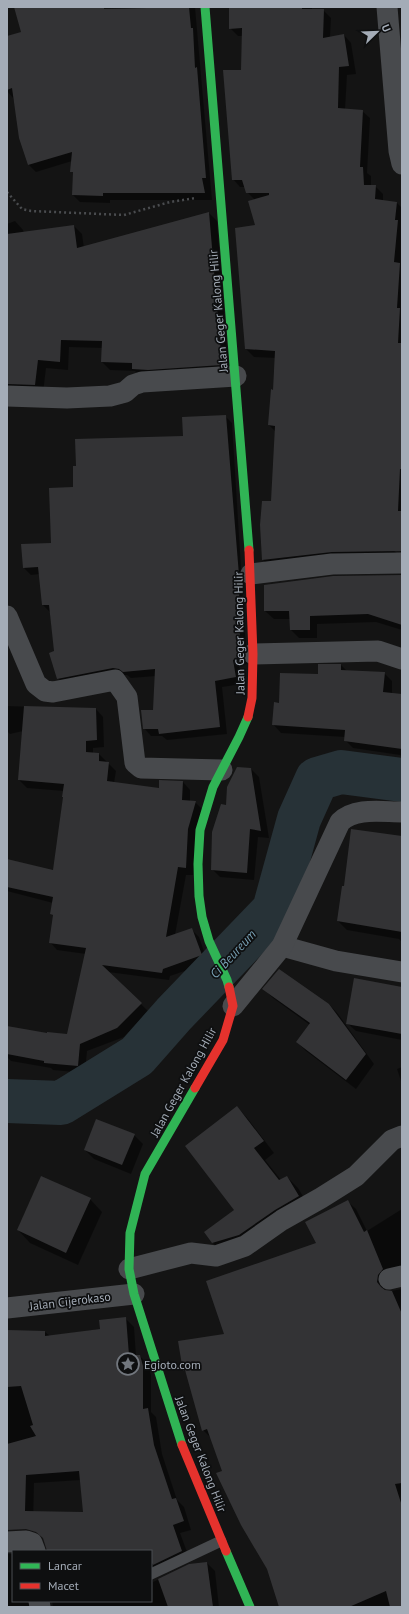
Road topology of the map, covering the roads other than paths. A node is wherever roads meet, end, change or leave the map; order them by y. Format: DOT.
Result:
graph roads {
  1 [pos="205,7"];
  2 [pos="387,7"];
  3 [pos="402,164"];
  4 [pos="236,376"];
  5 [pos="7,396"];
  6 [pos="402,563"];
  7 [pos="251,574"];
  8 [pos="7,616"];
  9 [pos="253,654"];
  10 [pos="402,659"];
  11 [pos="222,770"];
  12 [pos="402,812"];
  13 [pos="282,946"];
  14 [pos="402,972"];
  15 [pos="233,1006"];
  16 [pos="402,1136"];
  17 [pos="129,1270"];
  18 [pos="134,1294"];
  19 [pos="7,1308"];
  20 [pos="222,1541"];
  21 [pos="7,1542"];
  22 [pos="35,1550"];
  23 [pos="152,1574"];
  24 [pos="250,1607"];
  1 -- 4 [label="main road, Jalan Geger Kalong Hilir"];
  2 -- 3 [label="street"];
  4 -- 5 [label="street"];
  4 -- 7 [label="main road, Jalan Geger Kalong Hilir"];
  6 -- 7 [label="street"];
  7 -- 9 [label="main road, Jalan Geger Kalong Hilir"];
  8 -- 11 [label="street"];
  9 -- 10 [label="street"];
  9 -- 11 [label="main road, Jalan Geger Kalong Hilir"];
  11 -- 15 [label="main road, Jalan Geger Kalong Hilir"];
  12 -- 13 [label="street"];
  13 -- 14 [label="street"];
  13 -- 15 [label="street"];
  15 -- 17 [label="main road, Jalan Geger Kalong Hilir"];
  16 -- 17 [label="street"];
  17 -- 18 [label="main road, Jalan Geger Kalong Hilir"];
  18 -- 19 [label="street, Jalan Cijerokaso"];
  18 -- 20 [label="main road, Jalan Geger Kalong Hilir"];
  20 -- 23 [label="lane"];
  20 -- 24 [label="main road, Jalan Geger Kalong Hilir"];
  21 -- 22 [label="street"];
}
